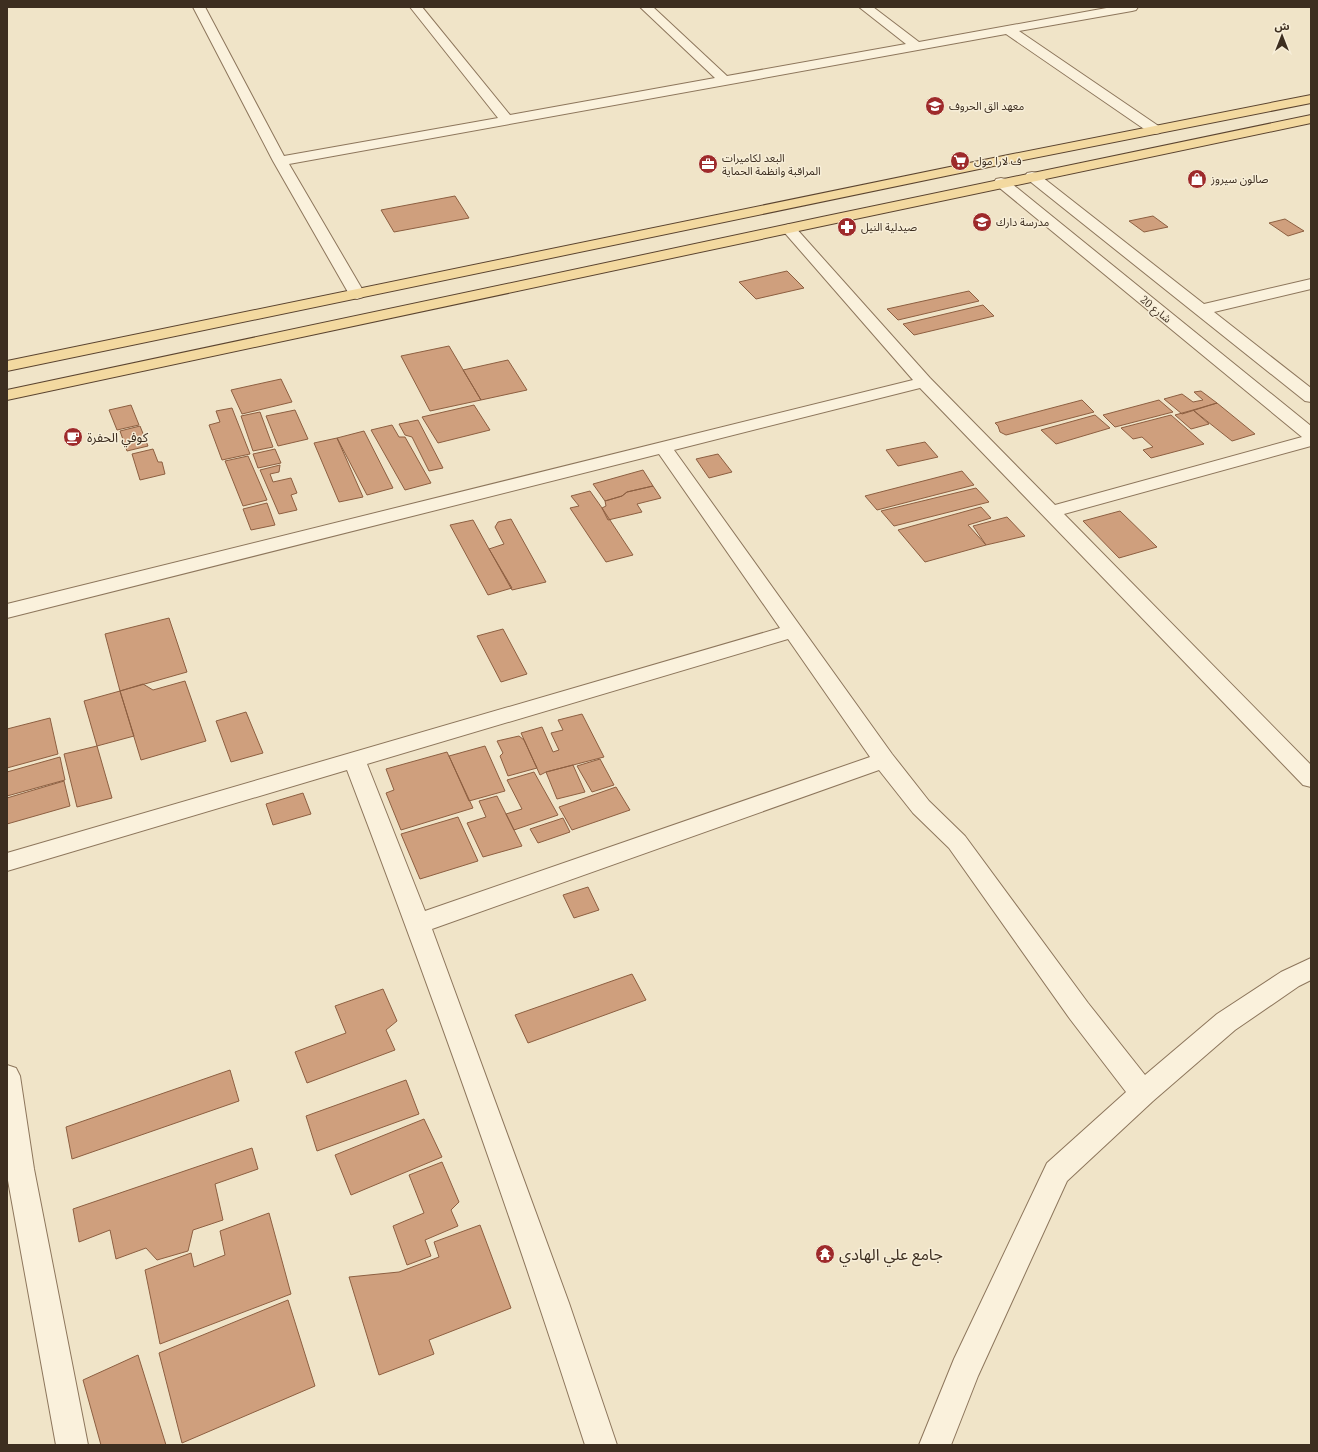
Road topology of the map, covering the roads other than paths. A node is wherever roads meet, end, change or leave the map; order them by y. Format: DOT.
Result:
graph roads {
  1 [pos="199,7"];
  2 [pos="416,7"];
  3 [pos="646,7"];
  4 [pos="865,7"];
  5 [pos="1132,7"];
  6 [pos="1088,10"];
  7 [pos="1008,29"];
  8 [pos="917,46"];
  9 [pos="725,81"];
  10 [pos="1311,99"];
  11 [pos="1311,118"];
  12 [pos="506,119"];
  13 [pos="1155,130"];
  14 [pos="280,161"];
  15 [pos="1032,176"];
  16 [pos="1001,182"];
  17 [pos="788,229"];
  18 [pos="1311,284"];
  19 [pos="357,294"];
  20 [pos="1200,310"];
  21 [pos="7,366"];
  22 [pos="924,382"];
  23 [pos="7,396"];
  24 [pos="1311,397"];
  25 [pos="1311,435"];
  26 [pos="1311,440"];
  27 [pos="663,447"];
  28 [pos="1050,512"];
  29 [pos="7,611"];
  30 [pos="792,631"];
  31 [pos="354,759"];
  32 [pos="884,760"];
  33 [pos="1311,779"];
  34 [pos="7,862"];
  35 [pos="418,924"];
  36 [pos="1311,968"];
  37 [pos="7,1076"];
  38 [pos="1143,1093"];
  39 [pos="72,1445"];
  40 [pos="601,1445"];
  41 [pos="936,1445"];
  1 -- 14 [label="street"];
  2 -- 12 [label="street"];
  3 -- 9 [label="street"];
  4 -- 8 [label="street"];
  5 -- 6 [label="street"];
  6 -- 7 [label="street"];
  7 -- 8 [label="street"];
  7 -- 13 [label="street"];
  8 -- 9 [label="street"];
  9 -- 12 [label="street"];
  10 -- 13 [label="main road"];
  11 -- 15 [label="main road"];
  12 -- 14 [label="street"];
  13 -- 19 [label="main road"];
  14 -- 19 [label="street"];
  15 -- 16 [label="main road"];
  15 -- 20 [label="street"];
  16 -- 17 [label="main road"];
  16 -- 25 [label="street, شارع 20"];
  17 -- 22 [label="street"];
  17 -- 23 [label="main road"];
  18 -- 20 [label="street"];
  19 -- 21 [label="main road"];
  20 -- 24 [label="street"];
  22 -- 27 [label="street"];
  22 -- 28 [label="street"];
  26 -- 28 [label="street"];
  27 -- 29 [label="street"];
  27 -- 30 [label="street"];
  28 -- 33 [label="street"];
  30 -- 31 [label="street"];
  30 -- 32 [label="street"];
  31 -- 34 [label="street"];
  31 -- 35 [label="street"];
  32 -- 35 [label="street"];
  32 -- 38 [label="street"];
  35 -- 40 [label="street"];
  36 -- 38 [label="street"];
  37 -- 39 [label="street"];
  38 -- 41 [label="street"];
}
